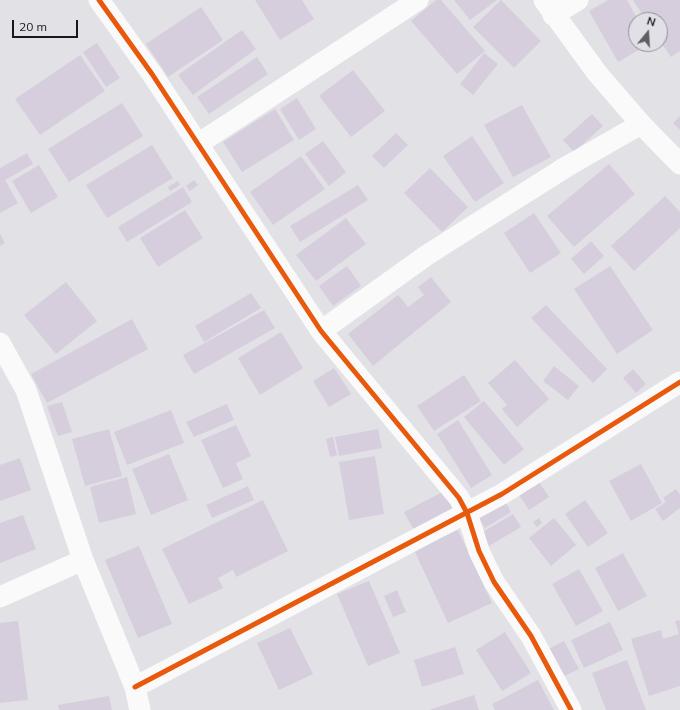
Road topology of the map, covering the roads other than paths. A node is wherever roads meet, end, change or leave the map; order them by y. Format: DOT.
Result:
graph roads {
  1 [pos="99,0"];
  2 [pos="418,0"];
  3 [pos="578,0"];
  4 [pos="549,7"];
  5 [pos="641,124"];
  6 [pos="198,144"];
  7 [pos="680,164"];
  8 [pos="321,332"];
  9 [pos="0,343"];
  10 [pos="680,382"];
  11 [pos="467,513"];
  12 [pos="83,560"];
  13 [pos="0,597"];
  14 [pos="135,687"];
  15 [pos="140,710"];
  16 [pos="571,710"];
  1 -- 6 [label="street"];
  2 -- 6 [label="street"];
  3 -- 4 [label="street"];
  4 -- 5 [label="street"];
  5 -- 7 [label="street"];
  5 -- 8 [label="street"];
  6 -- 8 [label="street"];
  8 -- 11 [label="street"];
  9 -- 12 [label="street"];
  10 -- 11 [label="street"];
  11 -- 14 [label="street"];
  11 -- 16 [label="street"];
  12 -- 13 [label="street"];
  12 -- 14 [label="street"];
  14 -- 15 [label="street"];
}
